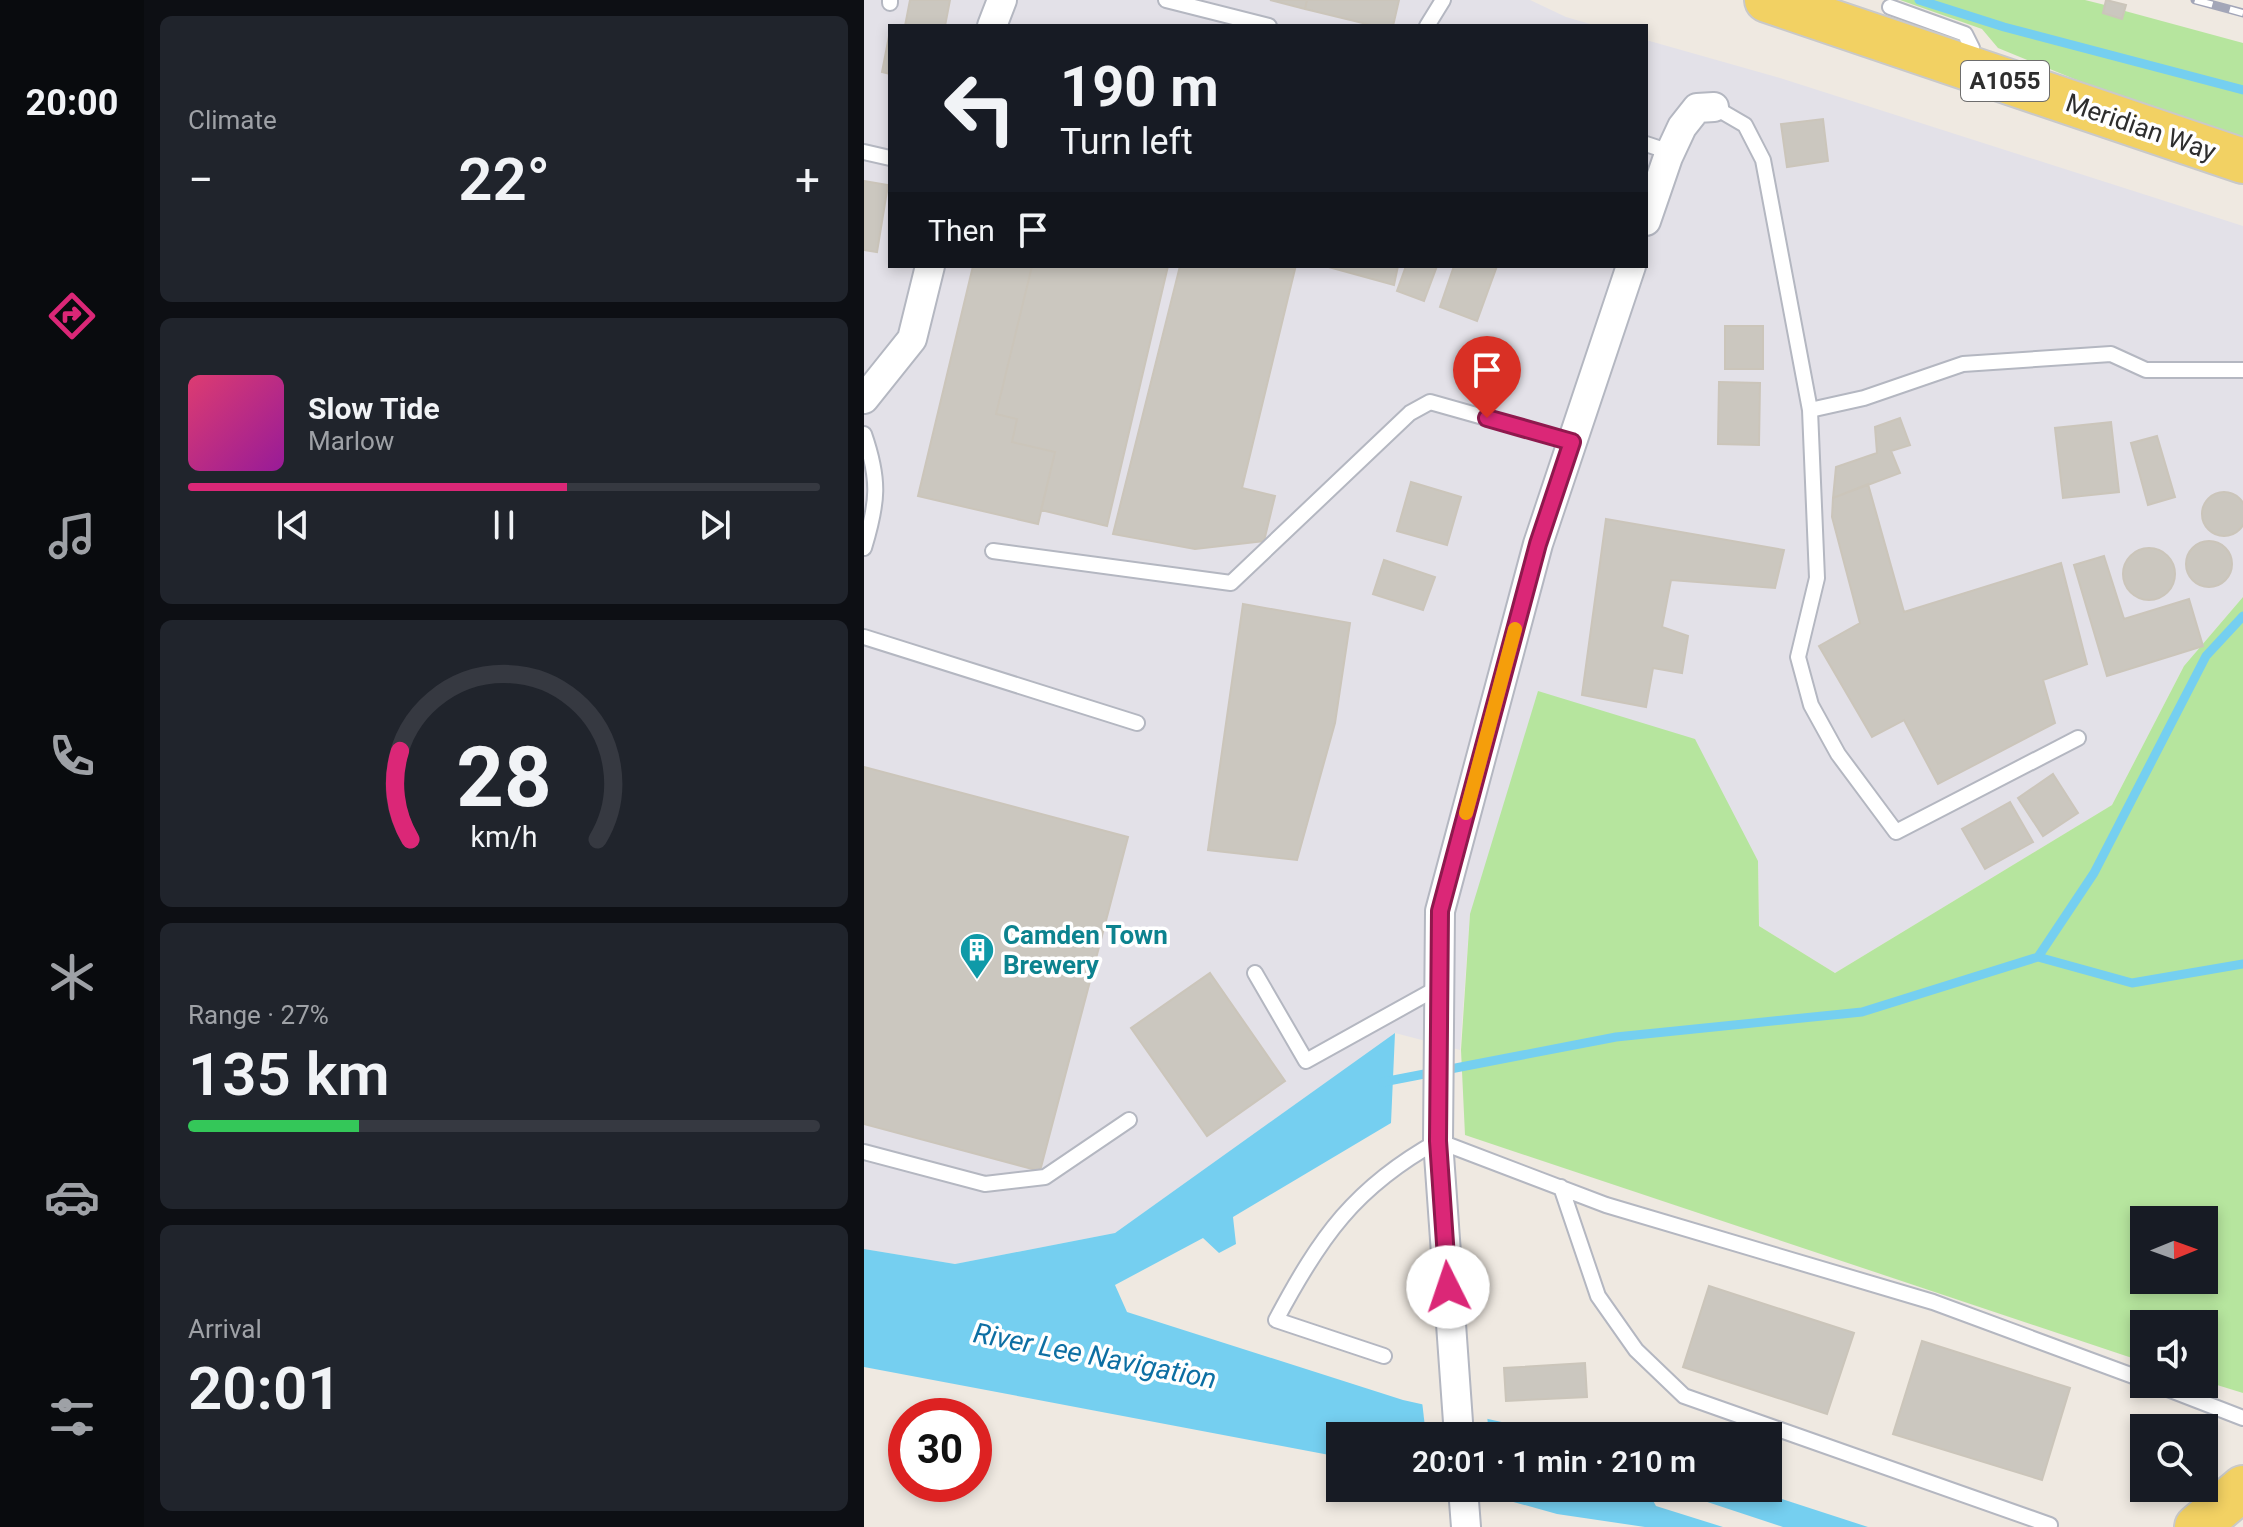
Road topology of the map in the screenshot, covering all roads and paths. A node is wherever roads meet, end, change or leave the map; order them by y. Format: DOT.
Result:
graph roads {
  1 [pos="1002,0"];
  2 [pos="1166,0"];
  3 [pos="1443,0"];
  4 [pos="1767,0"];
  5 [pos="1890,7"];
  6 [pos="993,24"];
  7 [pos="1261,24"];
  8 [pos="1428,24"];
  9 [pos="1965,68"];
  10 [pos="1714,107"];
  11 [pos="1658,148"];
  12 [pos="864,152"];
  13 [pos="888,158"];
  14 [pos="2243,161"];
  15 [pos="1648,209"];
  16 [pos="930,268"];
  17 [pos="1630,268"];
  18 [pos="2243,370"];
  19 [pos="864,399"];
  20 [pos="1810,410"];
  21 [pos="864,434"];
  22 [pos="1572,442"];
  23 [pos="864,548"];
  24 [pos="993,551"];
  25 [pos="864,637"];
  26 [pos="1137,723"];
  27 [pos="2078,738"];
  28 [pos="1255,973"];
  29 [pos="1439,987"];
  30 [pos="1129,1120"];
  31 [pos="1438,1141"];
  32 [pos="864,1152"];
  33 [pos="1561,1187"];
  34 [pos="1384,1356"];
  35 [pos="2130,1375"];
  36 [pos="2191,1398"];
  37 [pos="2243,1418"];
  38 [pos="1458,1422"];
  39 [pos="2243,1488"];
  40 [pos="1464,1502"];
  41 [pos="1466,1523"];
  42 [pos="2050,1525"];
  43 [pos="2197,1527"];
  1 -- 6 [label="street"];
  2 -- 7 [label="lane"];
  3 -- 8 [label="lane"];
  4 -- 9 [label="main road, Meridian Way / A1055"];
  5 -- 9 [label="lane"];
  9 -- 14 [label="main road, Meridian Way / A1055"];
  10 -- 11 [label="street"];
  10 -- 20 [label="lane"];
  11 -- 15 [label="street"];
  12 -- 13 [label="lane"];
  16 -- 19 [label="street"];
  17 -- 22 [label="street"];
  18 -- 20 [label="lane"];
  20 -- 27 [label="lane"];
  21 -- 23 [label="lane"];
  22 -- 24 [label="lane"];
  22 -- 29 [label="street"];
  25 -- 26 [label="lane"];
  28 -- 29 [label="lane"];
  29 -- 31 [label="street"];
  30 -- 32 [label="lane"];
  31 -- 33 [label="lane"];
  31 -- 34 [label="lane"];
  31 -- 38 [label="street"];
  33 -- 35 [label="lane"];
  33 -- 42 [label="lane"];
  36 -- 37 [label="lane"];
  39 -- 43 [label="main road"];
  40 -- 41 [label="street"];
}
